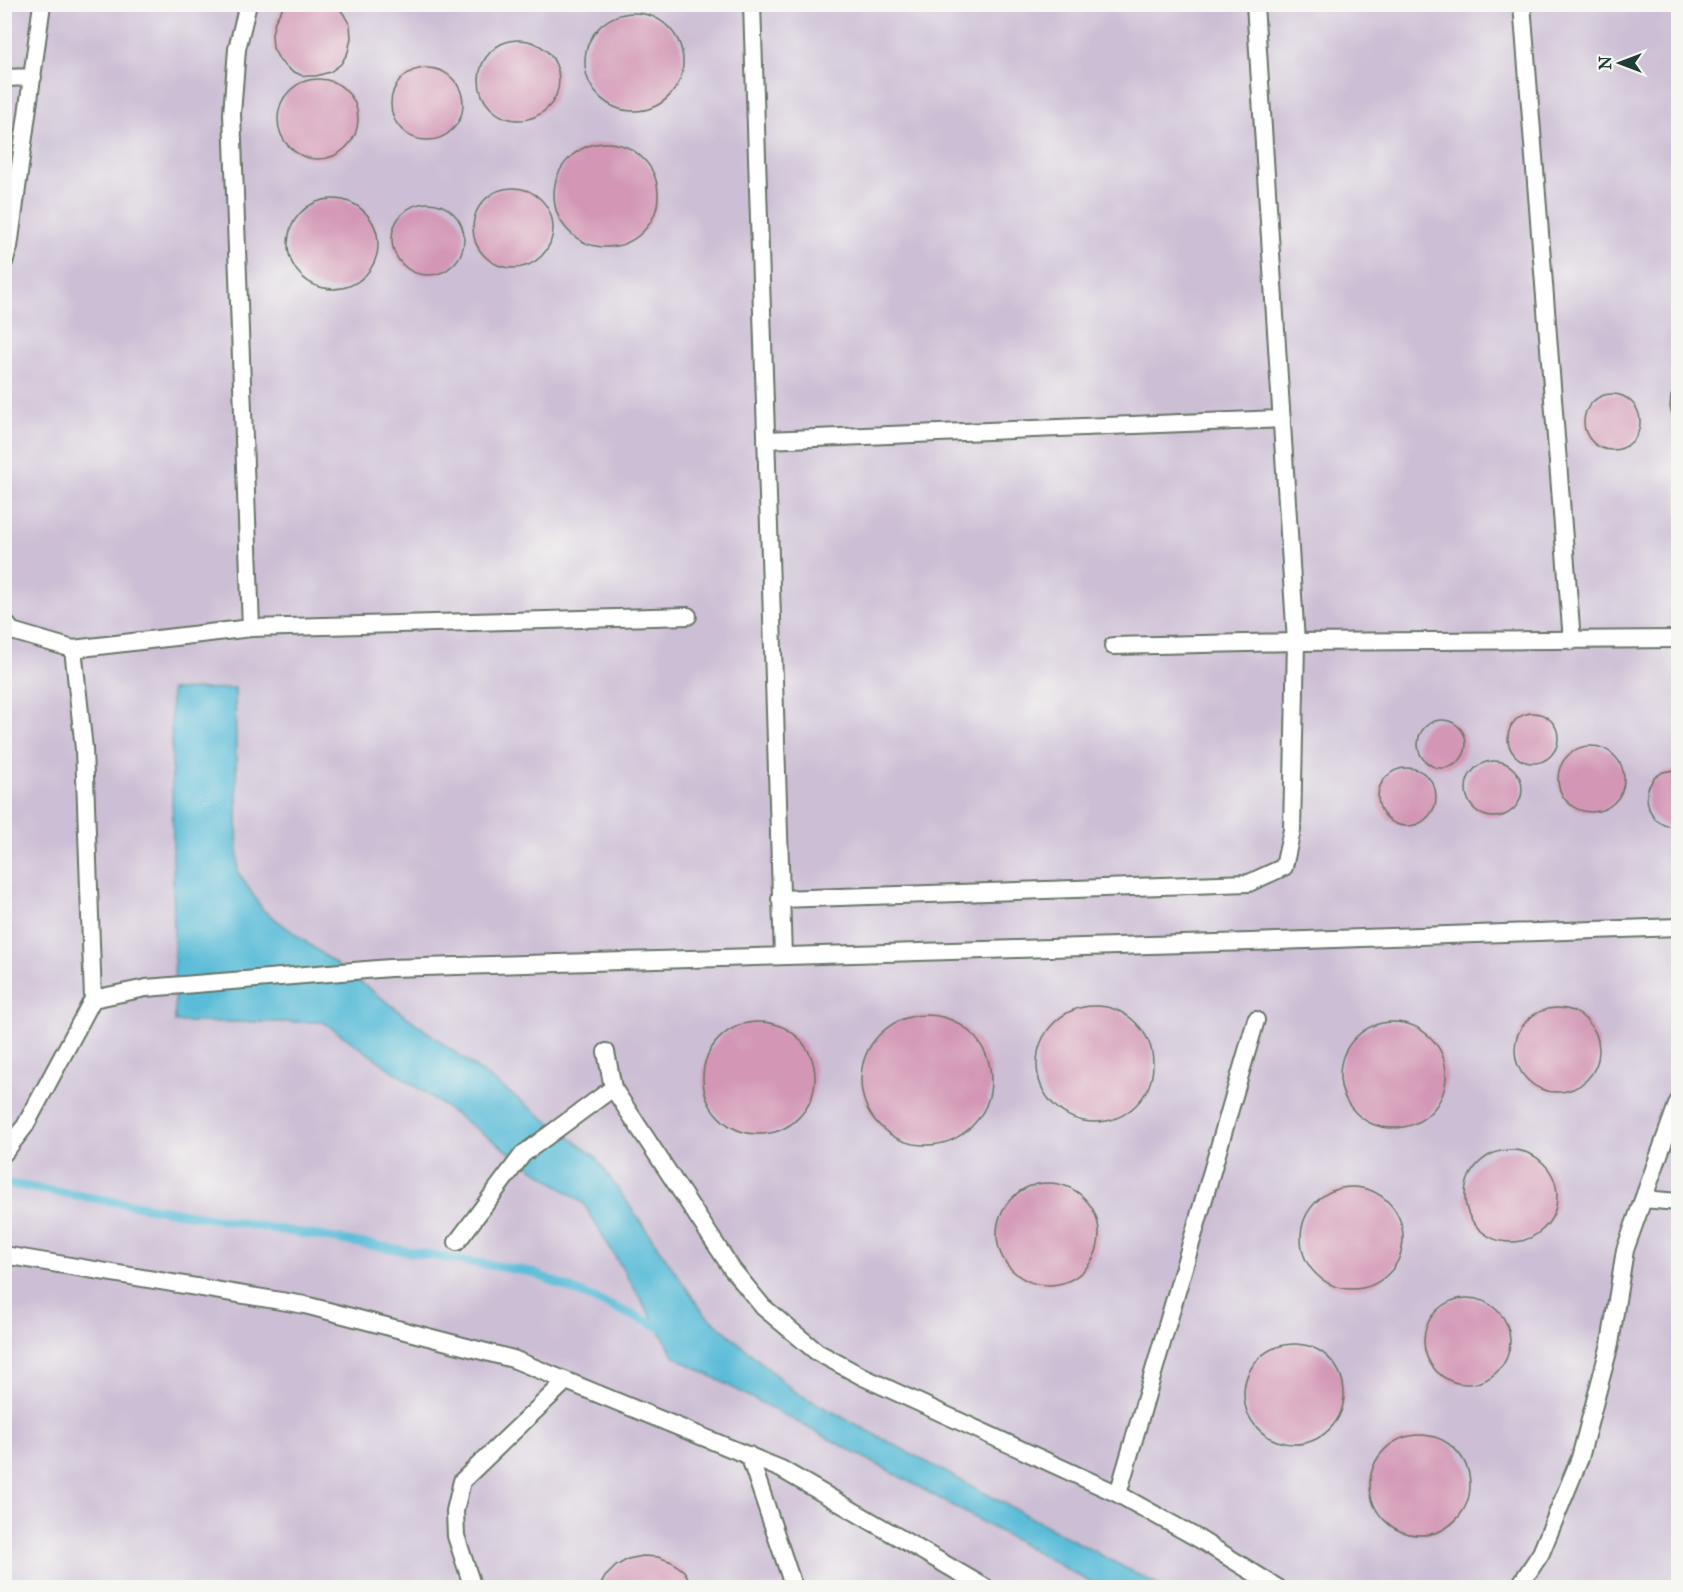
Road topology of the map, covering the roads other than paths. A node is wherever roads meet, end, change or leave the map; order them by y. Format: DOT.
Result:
graph roads {
  1 [pos="42,4"];
  2 [pos="248,4"];
  3 [pos="752,4"];
  4 [pos="1255,4"];
  5 [pos="1522,4"];
  6 [pos="33,77"];
  7 [pos="4,78"];
  8 [pos="4,262"];
  9 [pos="1282,419"];
  10 [pos="766,440"];
  11 [pos="688,616"];
  12 [pos="4,621"];
  13 [pos="251,628"];
  14 [pos="1678,639"];
  15 [pos="1572,641"];
  16 [pos="1296,642"];
  17 [pos="1113,646"];
  18 [pos="73,649"];
  19 [pos="780,898"];
  20 [pos="1678,927"];
  21 [pos="783,956"];
  22 [pos="93,999"];
  23 [pos="1256,1020"];
  24 [pos="606,1052"];
  25 [pos="613,1088"];
  26 [pos="1678,1102"];
  27 [pos="4,1153"];
  28 [pos="1643,1199"];
  29 [pos="1678,1202"];
  30 [pos="457,1242"];
  31 [pos="4,1255"];
  32 [pos="566,1381"];
  33 [pos="749,1455"];
  34 [pos="1118,1494"];
  35 [pos="473,1587"];
  36 [pos="794,1587"];
  37 [pos="986,1587"];
  38 [pos="1278,1587"];
  39 [pos="1518,1587"];
  1 -- 6 [label="lane"];
  2 -- 13 [label="lane"];
  3 -- 10 [label="lane"];
  4 -- 9 [label="lane"];
  5 -- 15 [label="lane"];
  6 -- 7 [label="lane"];
  6 -- 8 [label="lane"];
  9 -- 10 [label="lane"];
  9 -- 16 [label="lane"];
  10 -- 19 [label="lane"];
  11 -- 13 [label="lane"];
  12 -- 18 [label="lane"];
  13 -- 18 [label="lane"];
  14 -- 15 [label="lane"];
  15 -- 16 [label="lane"];
  16 -- 17 [label="lane"];
  16 -- 19 [label="lane"];
  18 -- 22 [label="lane"];
  19 -- 21 [label="lane"];
  20 -- 21 [label="lane"];
  21 -- 22 [label="lane"];
  22 -- 27 [label="lane"];
  23 -- 34 [label="lane"];
  24 -- 25 [label="lane"];
  25 -- 30 [label="lane"];
  25 -- 34 [label="lane"];
  26 -- 28 [label="lane"];
  28 -- 29 [label="lane"];
  28 -- 39 [label="lane"];
  31 -- 32 [label="lane"];
  32 -- 33 [label="lane"];
  32 -- 35 [label="lane"];
  33 -- 36 [label="lane"];
  33 -- 37 [label="lane"];
  34 -- 38 [label="lane"];
}
